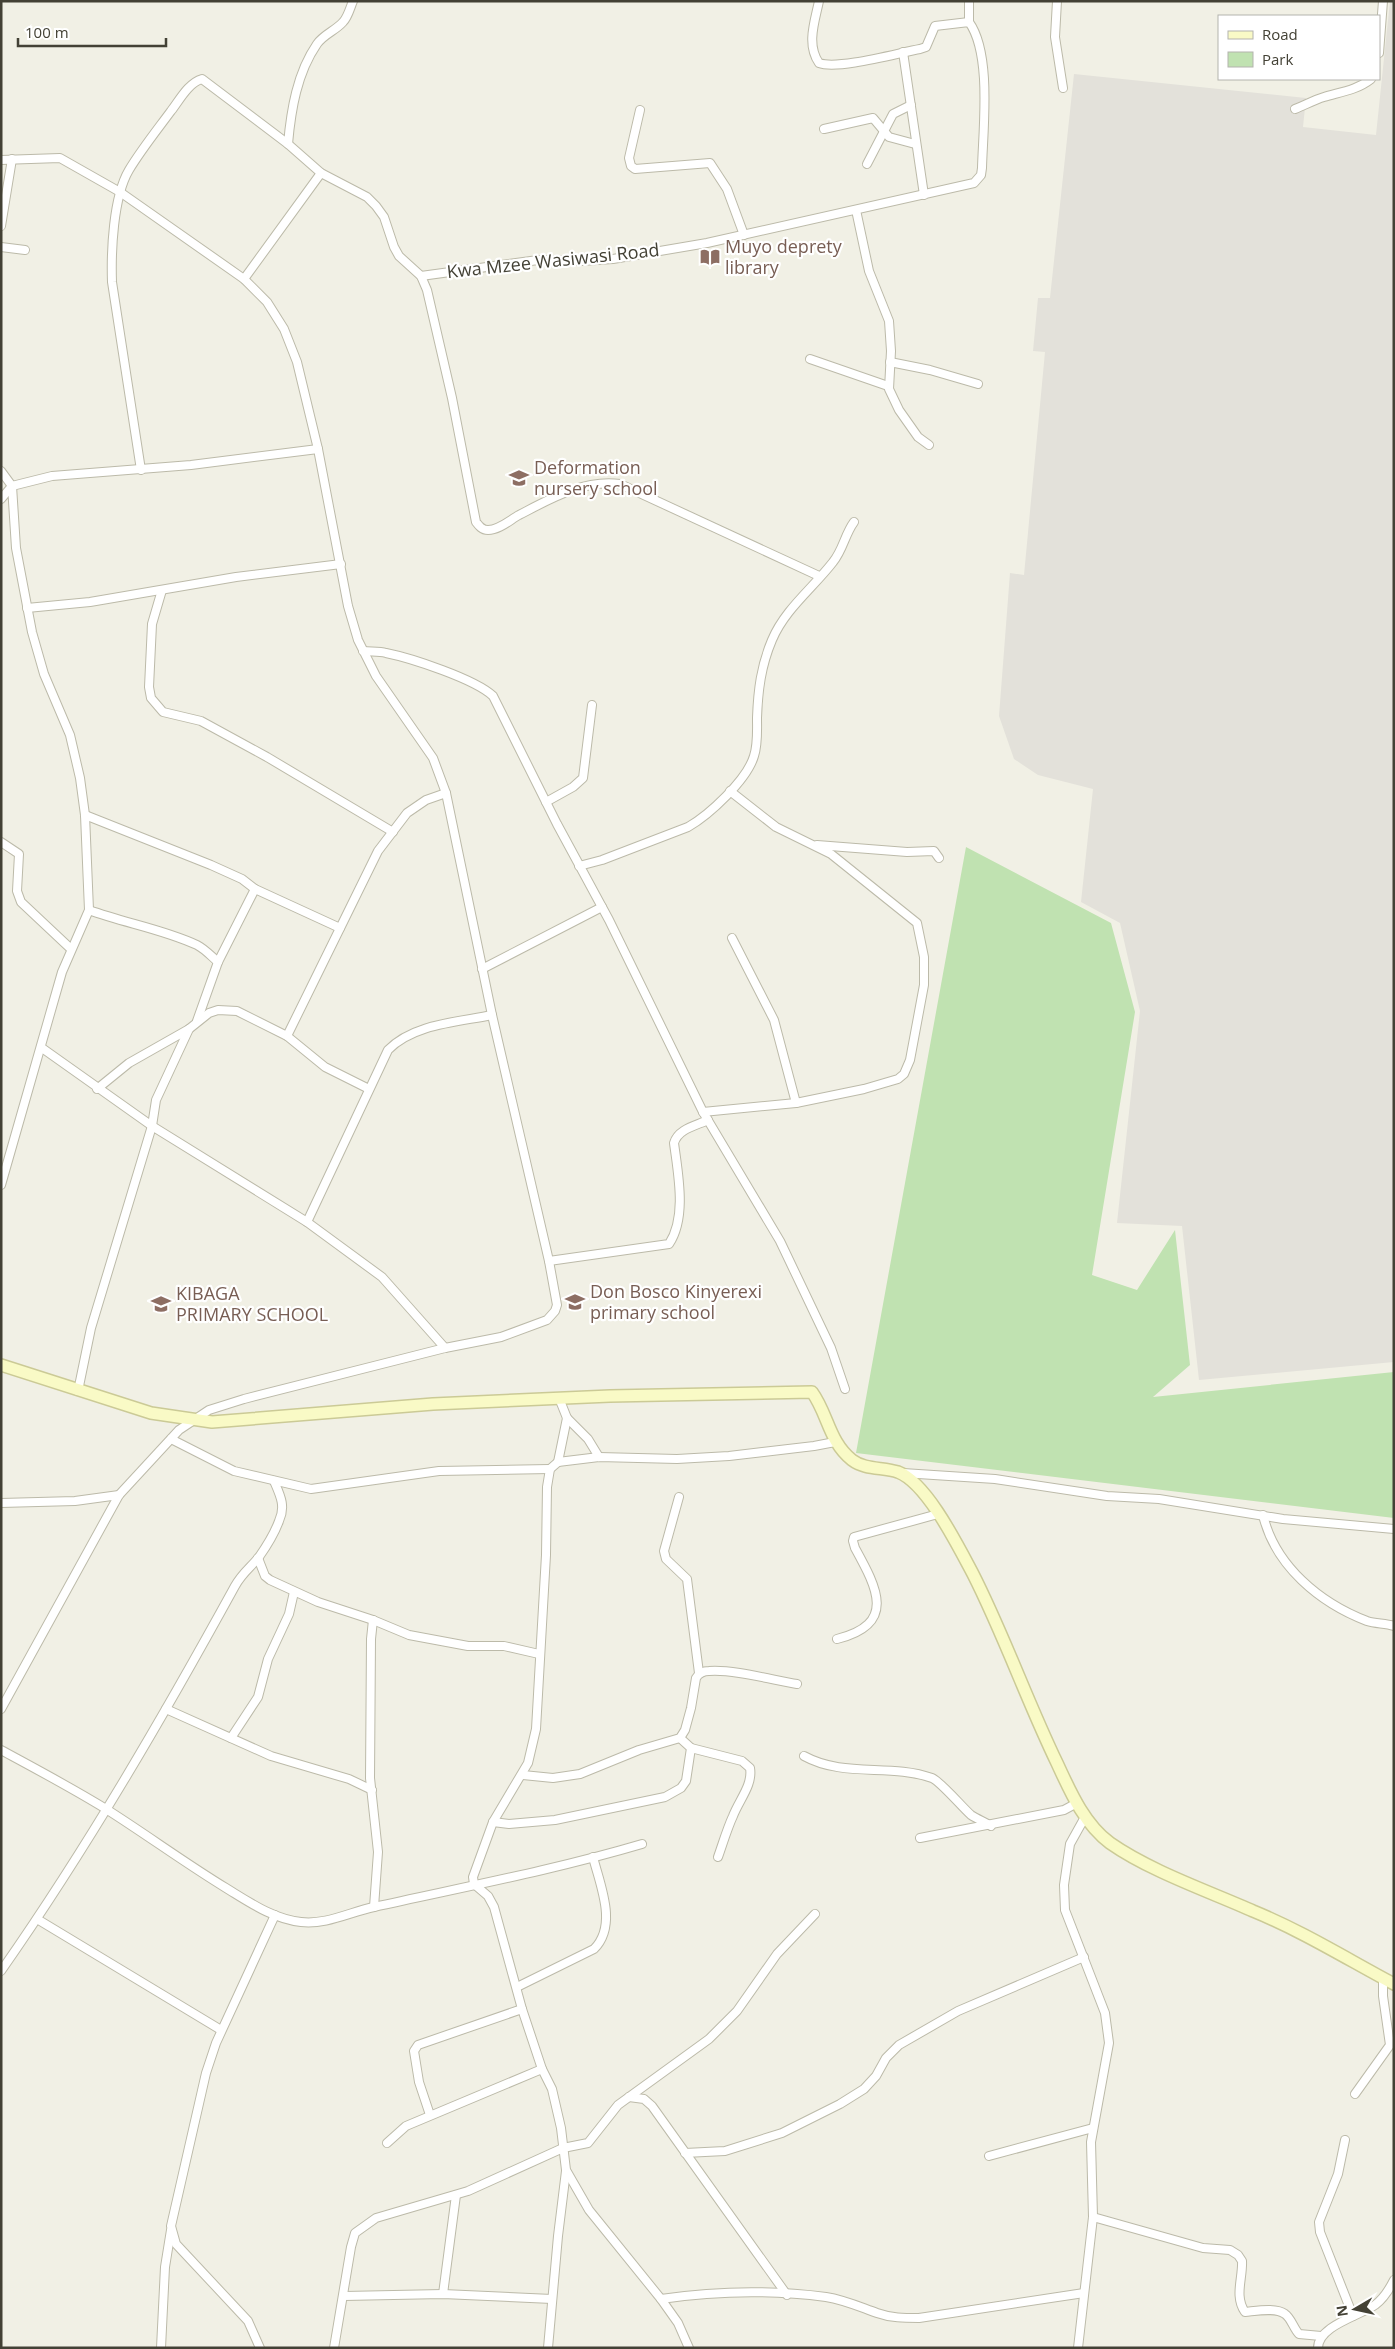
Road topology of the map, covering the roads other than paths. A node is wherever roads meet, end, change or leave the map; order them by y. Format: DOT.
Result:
graph roads {
  1 [pos="353,1"];
  2 [pos="820,1"];
  3 [pos="969,1"];
  4 [pos="1057,1"];
  5 [pos="1383,1"];
  6 [pos="969,22"];
  7 [pos="1380,40"];
  8 [pos="903,52"];
  9 [pos="1370,80"];
  10 [pos="1063,88"];
  11 [pos="911,105"];
  12 [pos="1295,109"];
  13 [pos="640,110"];
  14 [pos="824,129"];
  15 [pos="883,130"];
  16 [pos="288,144"];
  17 [pos="915,144"];
  18 [pos="12,159"];
  19 [pos="1,160"];
  20 [pos="866,164"];
  21 [pos="321,173"];
  22 [pos="120,192"];
  23 [pos="924,195"];
  24 [pos="856,210"];
  25 [pos="1,226"];
  26 [pos="744,235"];
  27 [pos="1,248"];
  28 [pos="25,250"];
  29 [pos="421,276"];
  30 [pos="244,279"];
  31 [pos="810,359"];
  32 [pos="890,362"];
  33 [pos="978,384"];
  34 [pos="888,386"];
  35 [pos="929,446"];
  36 [pos="318,449"];
  37 [pos="1,470"];
  38 [pos="140,470"];
  39 [pos="12,486"];
  40 [pos="1,499"];
  41 [pos="854,522"];
  42 [pos="340,564"];
  43 [pos="819,576"];
  44 [pos="162,590"];
  45 [pos="27,608"];
  46 [pos="363,651"];
  47 [pos="592,705"];
  48 [pos="730,791"];
  49 [pos="446,793"];
  50 [pos="546,802"];
  51 [pos="85,815"];
  52 [pos="393,832"];
  53 [pos="1,842"];
  54 [pos="817,845"];
  55 [pos="939,858"];
  56 [pos="579,866"];
  57 [pos="255,889"];
  58 [pos="602,907"];
  59 [pos="89,910"];
  60 [pos="340,928"];
  61 [pos="732,938"];
  62 [pos="71,949"];
  63 [pos="218,962"];
  64 [pos="482,969"];
  65 [pos="492,1015"];
  66 [pos="197,1021"];
  67 [pos="189,1029"];
  68 [pos="287,1036"];
  69 [pos="42,1048"];
  70 [pos="97,1089"];
  71 [pos="369,1089"];
  72 [pos="796,1103"];
  73 [pos="703,1112"];
  74 [pos="708,1120"];
  75 [pos="152,1126"];
  76 [pos="1,1186"];
  77 [pos="307,1222"];
  78 [pos="549,1261"];
  79 [pos="445,1348"];
  80 [pos="1,1365"];
  81 [pos="845,1389"];
  82 [pos="78,1391"];
  83 [pos="559,1398"];
  84 [pos="567,1418"];
  85 [pos="194,1420"];
  86 [pos="170,1439"];
  87 [pos="835,1442"];
  88 [pos="599,1457"];
  89 [pos="558,1462"];
  90 [pos="550,1469"];
  91 [pos="898,1472"];
  92 [pos="274,1481"];
  93 [pos="119,1495"];
  94 [pos="679,1496"];
  95 [pos="1,1502"];
  96 [pos="938,1514"];
  97 [pos="1263,1515"];
  98 [pos="1394,1529"];
  99 [pos="258,1558"];
  100 [pos="294,1592"];
  101 [pos="373,1620"];
  102 [pos="1394,1626"];
  103 [pos="836,1639"];
  104 [pos="539,1654"];
  105 [pos="699,1673"];
  106 [pos="797,1684"];
  107 [pos="1,1709"];
  108 [pos="166,1709"];
  109 [pos="231,1738"];
  110 [pos="680,1738"];
  111 [pos="691,1748"];
  112 [pos="1,1750"];
  113 [pos="804,1756"];
  114 [pos="523,1774"];
  115 [pos="372,1790"];
  116 [pos="1077,1803"];
  117 [pos="106,1809"];
  118 [pos="1085,1817"];
  119 [pos="493,1822"];
  120 [pos="992,1826"];
  121 [pos="920,1838"];
  122 [pos="642,1844"];
  123 [pos="592,1857"];
  124 [pos="718,1857"];
  125 [pos="474,1884"];
  126 [pos="374,1907"];
  127 [pos="815,1914"];
  128 [pos="275,1916"];
  129 [pos="37,1919"];
  130 [pos="1084,1957"];
  131 [pos="1,1971"];
  132 [pos="1383,1978"];
  133 [pos="1394,1984"];
  134 [pos="517,1987"];
  135 [pos="522,2009"];
  136 [pos="221,2030"];
  137 [pos="542,2068"];
  138 [pos="1355,2094"];
  139 [pos="629,2097"];
  140 [pos="430,2115"];
  141 [pos="1092,2128"];
  142 [pos="1345,2140"];
  143 [pos="387,2143"];
  144 [pos="563,2148"];
  145 [pos="684,2153"];
  146 [pos="988,2156"];
  147 [pos="566,2170"];
  148 [pos="456,2195"];
  149 [pos="1093,2217"];
  150 [pos="172,2226"];
  151 [pos="1394,2280"];
  152 [pos="1084,2293"];
  153 [pos="443,2294"];
  154 [pos="787,2295"];
  155 [pos="344,2296"];
  156 [pos="552,2299"];
  157 [pos="661,2299"];
  158 [pos="1353,2316"];
  159 [pos="1321,2336"];
  160 [pos="160,2348"];
  161 [pos="260,2348"];
  162 [pos="334,2348"];
  163 [pos="548,2348"];
  164 [pos="688,2348"];
  165 [pos="1078,2348"];
  166 [pos="1318,2348"];
  1 -- 16 [label="street"];
  2 -- 8 [label="street"];
  3 -- 6 [label="street"];
  4 -- 10 [label="street"];
  5 -- 7 [label="street"];
  6 -- 8 [label="street"];
  6 -- 23 [label="street, Kwa Mzee Wasiwasi Road"];
  8 -- 11 [label="street"];
  9 -- 12 [label="street"];
  11 -- 15 [label="street"];
  11 -- 17 [label="street"];
  13 -- 26 [label="street"];
  14 -- 15 [label="street"];
  15 -- 17 [label="street"];
  15 -- 20 [label="street"];
  16 -- 21 [label="street"];
  16 -- 22 [label="street"];
  17 -- 23 [label="street"];
  18 -- 19 [label="street"];
  18 -- 22 [label="street"];
  18 -- 25 [label="street"];
  21 -- 29 [label="street"];
  21 -- 30 [label="street"];
  22 -- 30 [label="street"];
  22 -- 38 [label="street"];
  23 -- 24 [label="street, Kwa Mzee Wasiwasi Road"];
  24 -- 26 [label="street, Kwa Mzee Wasiwasi Road"];
  24 -- 32 [label="street"];
  26 -- 29 [label="street, Kwa Mzee Wasiwasi Road"];
  27 -- 28 [label="street"];
  29 -- 43 [label="street"];
  30 -- 36 [label="street"];
  31 -- 34 [label="street"];
  32 -- 33 [label="street"];
  32 -- 34 [label="street"];
  34 -- 35 [label="street"];
  36 -- 38 [label="street"];
  36 -- 42 [label="street"];
  37 -- 39 [label="street"];
  38 -- 39 [label="street"];
  39 -- 40 [label="street"];
  39 -- 45 [label="street"];
  41 -- 43 [label="street"];
  42 -- 44 [label="street"];
  42 -- 46 [label="street"];
  43 -- 48 [label="street"];
  44 -- 45 [label="street"];
  44 -- 52 [label="street"];
  45 -- 51 [label="street"];
  46 -- 49 [label="street"];
  46 -- 50 [label="street"];
  47 -- 50 [label="street"];
  48 -- 54 [label="street"];
  48 -- 56 [label="street"];
  49 -- 52 [label="street"];
  49 -- 64 [label="street"];
  50 -- 56 [label="street"];
  51 -- 57 [label="street"];
  51 -- 59 [label="street"];
  52 -- 60 [label="street"];
  53 -- 62 [label="street"];
  54 -- 55 [label="street"];
  54 -- 72 [label="street"];
  56 -- 58 [label="street"];
  57 -- 60 [label="street"];
  57 -- 63 [label="street"];
  58 -- 64 [label="street"];
  58 -- 73 [label="street"];
  59 -- 62 [label="street"];
  59 -- 63 [label="street"];
  60 -- 68 [label="street"];
  61 -- 72 [label="street"];
  62 -- 69 [label="street"];
  63 -- 66 [label="street"];
  64 -- 65 [label="street"];
  65 -- 71 [label="street"];
  65 -- 78 [label="street"];
  66 -- 67 [label="street"];
  66 -- 68 [label="street"];
  67 -- 70 [label="street"];
  67 -- 75 [label="street"];
  68 -- 71 [label="street"];
  69 -- 70 [label="street"];
  69 -- 76 [label="street"];
  70 -- 75 [label="street"];
  71 -- 77 [label="street"];
  72 -- 73 [label="street"];
  73 -- 74 [label="street"];
  74 -- 78 [label="street"];
  74 -- 81 [label="street"];
  75 -- 77 [label="street"];
  75 -- 82 [label="street"];
  77 -- 79 [label="street"];
  78 -- 79 [label="street"];
  79 -- 85 [label="street"];
  80 -- 82 [label="street"];
  82 -- 85 [label="street"];
  83 -- 84 [label="street"];
  83 -- 85 [label="street"];
  83 -- 87 [label="street"];
  84 -- 88 [label="street"];
  84 -- 89 [label="street"];
  85 -- 86 [label="street"];
  86 -- 92 [label="street"];
  86 -- 93 [label="street"];
  87 -- 88 [label="street"];
  87 -- 91 [label="street"];
  88 -- 89 [label="street"];
  89 -- 90 [label="street"];
  90 -- 92 [label="street"];
  90 -- 104 [label="street"];
  91 -- 96 [label="street"];
  91 -- 97 [label="street"];
  92 -- 99 [label="street"];
  93 -- 95 [label="street"];
  93 -- 107 [label="street"];
  94 -- 105 [label="street"];
  96 -- 103 [label="street"];
  96 -- 116 [label="street"];
  97 -- 98 [label="street"];
  97 -- 102 [label="street"];
  99 -- 100 [label="street"];
  99 -- 108 [label="street"];
  100 -- 101 [label="street"];
  100 -- 109 [label="street"];
  101 -- 104 [label="street"];
  101 -- 115 [label="street"];
  104 -- 114 [label="street"];
  105 -- 106 [label="street"];
  105 -- 110 [label="street"];
  108 -- 109 [label="street"];
  108 -- 117 [label="street"];
  109 -- 115 [label="street"];
  110 -- 111 [label="street"];
  110 -- 114 [label="street"];
  111 -- 119 [label="street"];
  111 -- 124 [label="street"];
  112 -- 117 [label="street"];
  113 -- 120 [label="street"];
  114 -- 119 [label="street"];
  115 -- 126 [label="street"];
  116 -- 118 [label="street"];
  116 -- 120 [label="street"];
  117 -- 128 [label="street"];
  117 -- 129 [label="street"];
  118 -- 130 [label="street"];
  118 -- 132 [label="street"];
  119 -- 125 [label="street"];
  120 -- 121 [label="street"];
  122 -- 123 [label="street"];
  123 -- 125 [label="street"];
  123 -- 134 [label="street"];
  125 -- 126 [label="street"];
  125 -- 134 [label="street"];
  126 -- 128 [label="street"];
  127 -- 139 [label="street"];
  128 -- 136 [label="street"];
  129 -- 131 [label="street"];
  129 -- 136 [label="street"];
  130 -- 141 [label="street"];
  130 -- 145 [label="street"];
  132 -- 133 [label="street"];
  132 -- 138 [label="street"];
  134 -- 135 [label="street"];
  135 -- 137 [label="street"];
  135 -- 140 [label="street"];
  136 -- 150 [label="street"];
  137 -- 140 [label="street"];
  137 -- 144 [label="street"];
  139 -- 144 [label="street"];
  139 -- 145 [label="street"];
  140 -- 143 [label="street"];
  141 -- 146 [label="street"];
  141 -- 149 [label="street"];
  142 -- 158 [label="street"];
  144 -- 147 [label="street"];
  144 -- 148 [label="street"];
  145 -- 154 [label="street"];
  147 -- 156 [label="street"];
  147 -- 157 [label="street"];
  148 -- 153 [label="street"];
  148 -- 155 [label="street"];
  149 -- 152 [label="street"];
  149 -- 159 [label="street"];
  150 -- 160 [label="street"];
  150 -- 161 [label="street"];
  151 -- 158 [label="street"];
  152 -- 154 [label="street"];
  152 -- 165 [label="street"];
  153 -- 155 [label="street"];
  153 -- 156 [label="street"];
  154 -- 157 [label="street"];
  155 -- 162 [label="street"];
  156 -- 163 [label="street"];
  157 -- 164 [label="street"];
  158 -- 159 [label="street"];
  159 -- 166 [label="street"];
}
